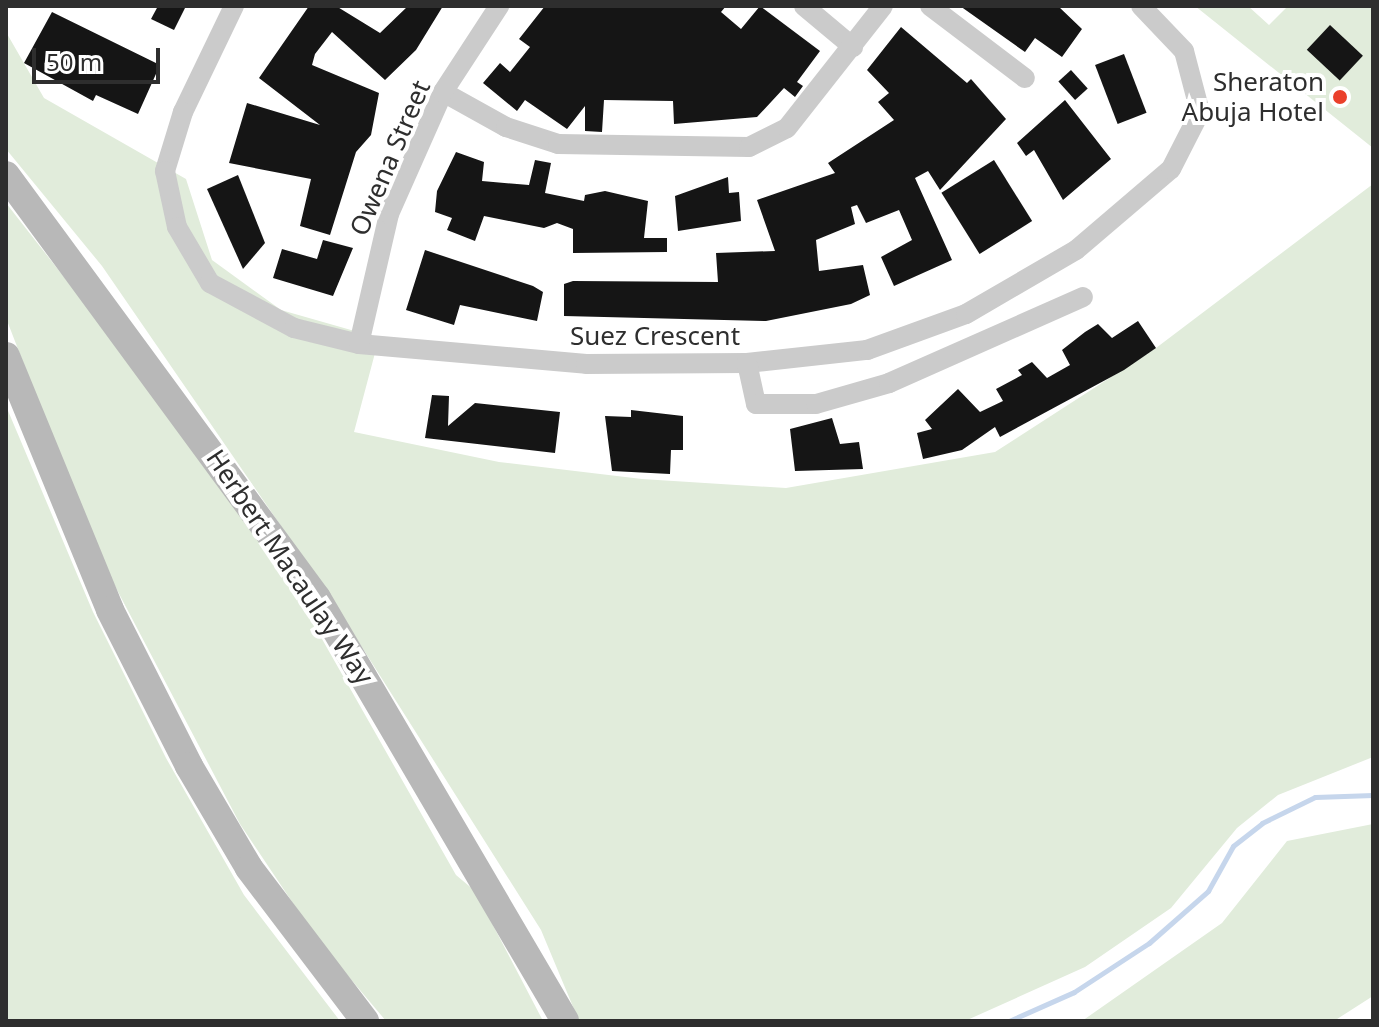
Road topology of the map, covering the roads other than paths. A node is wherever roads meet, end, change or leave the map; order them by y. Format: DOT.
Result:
graph roads {
  1 [pos="234,6"];
  2 [pos="499,6"];
  3 [pos="804,6"];
  4 [pos="883,6"];
  5 [pos="930,6"];
  6 [pos="1141,6"];
  7 [pos="853,47"];
  8 [pos="1025,78"];
  9 [pos="443,92"];
  10 [pos="6,175"];
  11 [pos="1083,297"];
  12 [pos="359,344"];
  13 [pos="6,356"];
  14 [pos="747,363"];
  15 [pos="364,1020"];
  16 [pos="565,1021"];
  1 -- 12 [label="street, Suez Crescent"];
  2 -- 9 [label="street, Owena Street"];
  3 -- 7 [label="street"];
  4 -- 7 [label="street"];
  5 -- 8 [label="street"];
  6 -- 14 [label="street, Suez Crescent"];
  7 -- 9 [label="street"];
  9 -- 12 [label="street, Owena Street"];
  10 -- 16 [label="main road, Herbert Macaulay Way"];
  11 -- 14 [label="street"];
  12 -- 14 [label="street, Suez Crescent"];
  13 -- 15 [label="main road"];
}
